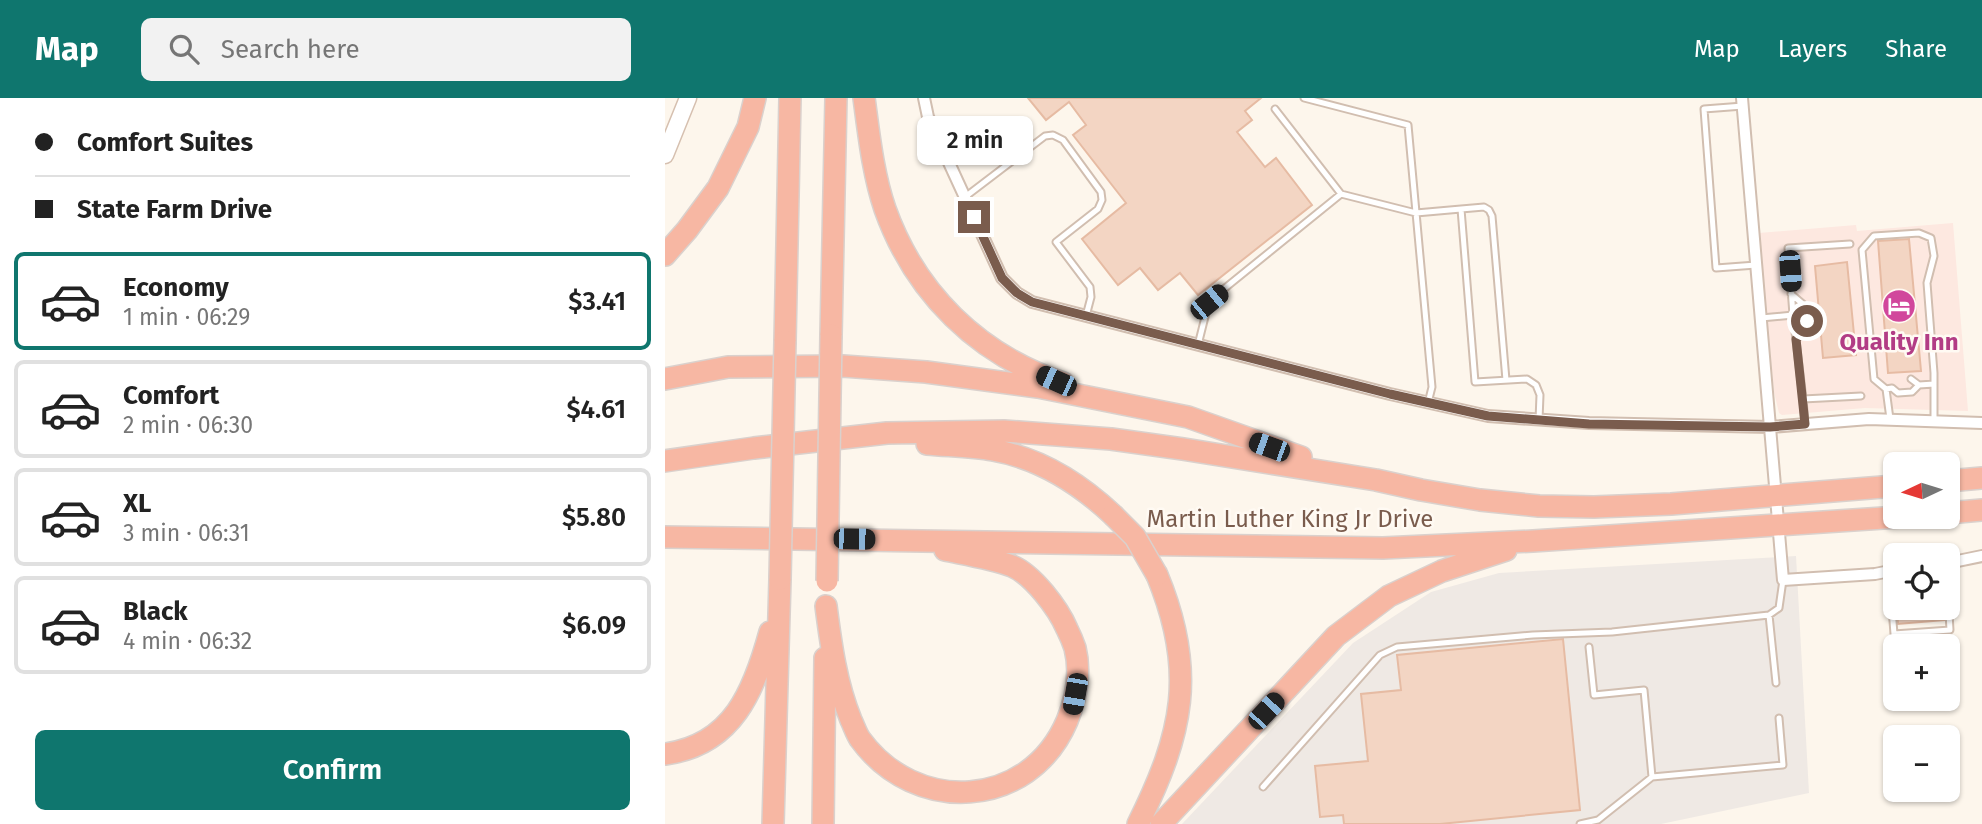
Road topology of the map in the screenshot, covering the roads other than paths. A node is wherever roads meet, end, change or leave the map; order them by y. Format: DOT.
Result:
graph roads {
  1 [pos="688,98"];
  2 [pos="755,98"];
  3 [pos="790,98"];
  4 [pos="836,98"];
  5 [pos="864,98"];
  6 [pos="924,98"];
  7 [pos="1304,98"];
  8 [pos="1742,102"];
  9 [pos="1275,109"];
  10 [pos="665,155"];
  11 [pos="1341,194"];
  12 [pos="965,197"];
  13 [pos="1461,209"];
  14 [pos="1416,213"];
  15 [pos="1850,244"];
  16 [pos="665,254"];
  17 [pos="1756,265"];
  18 [pos="1791,294"];
  19 [pos="1804,305"];
  20 [pos="1086,316"];
  21 [pos="1793,316"];
  22 [pos="1761,318"];
  23 [pos="1807,321"];
  24 [pos="1796,339"];
  25 [pos="1198,345"];
  26 [pos="665,379"];
  27 [pos="1911,379"];
  28 [pos="1506,380"];
  29 [pos="1897,380"];
  30 [pos="1934,384"];
  31 [pos="1919,385"];
  32 [pos="1889,388"];
  33 [pos="1861,396"];
  34 [pos="1803,400"];
  35 [pos="1428,403"];
  36 [pos="1125,404"];
  37 [pos="1890,419"];
  38 [pos="1539,420"];
  39 [pos="1934,421"];
  40 [pos="1982,423"];
  41 [pos="1805,424"];
  42 [pos="1770,427"];
  43 [pos="754,448"];
  44 [pos="665,461"];
  45 [pos="1982,478"];
  46 [pos="1376,480"];
  47 [pos="1960,480"];
  48 [pos="1883,487"];
  49 [pos="1776,496"];
  50 [pos="1883,497"];
  51 [pos="1883,518"];
  52 [pos="1779,524"];
  53 [pos="1628,535"];
  54 [pos="665,537"];
  55 [pos="752,538"];
  56 [pos="905,540"];
  57 [pos="1533,541"];
  58 [pos="665,547"];
  59 [pos="1883,573"];
  60 [pos="1783,580"];
  61 [pos="779,589"];
  62 [pos="826,606"];
  63 [pos="1769,615"];
  64 [pos="1894,620"];
  65 [pos="1949,620"];
  66 [pos="1933,621"];
  67 [pos="1920,623"];
  68 [pos="1908,624"];
  69 [pos="1934,631"];
  70 [pos="1921,632"];
  71 [pos="1908,633"];
  72 [pos="1589,647"];
  73 [pos="1776,683"];
  74 [pos="1779,718"];
  75 [pos="665,754"];
  76 [pos="1652,777"];
  77 [pos="1263,787"];
  78 [pos="773,824"];
  79 [pos="823,824"];
  80 [pos="1138,824"];
  81 [pos="1161,824"];
  82 [pos="1580,824"];
  1 -- 10 [label="street"];
  2 -- 16 [label="highway"];
  3 -- 61 [label="highway, bridge"];
  4 -- 62 [label="highway, bridge"];
  5 -- 36 [label="highway"];
  6 -- 12 [label="street"];
  7 -- 14 [label="lane"];
  8 -- 17 [label="street"];
  8 -- 17 [label="lane"];
  9 -- 11 [label="lane"];
  11 -- 14 [label="lane"];
  11 -- 25 [label="lane"];
  12 -- 20 [label="street"];
  12 -- 20 [label="lane"];
  13 -- 14 [label="lane"];
  13 -- 28 [label="lane"];
  13 -- 28 [label="lane"];
  14 -- 35 [label="lane"];
  15 -- 18 [label="lane"];
  17 -- 22 [label="street"];
  18 -- 19 [label="lane"];
  18 -- 21 [label="lane"];
  20 -- 25 [label="street"];
  21 -- 22 [label="lane"];
  21 -- 24 [label="lane"];
  22 -- 42 [label="street"];
  23 -- 24 [label="lane"];
  24 -- 34 [label="lane"];
  25 -- 35 [label="street"];
  26 -- 36 [label="highway"];
  27 -- 31 [label="lane"];
  28 -- 38 [label="lane"];
  29 -- 32 [label="lane"];
  30 -- 31 [label="lane"];
  30 -- 32 [label="lane"];
  30 -- 39 [label="lane"];
  31 -- 32 [label="lane"];
  32 -- 37 [label="lane"];
  33 -- 34 [label="lane"];
  34 -- 41 [label="lane"];
  35 -- 38 [label="street"];
  36 -- 46 [label="highway"];
  37 -- 39 [label="street"];
  37 -- 41 [label="street"];
  38 -- 42 [label="street"];
  39 -- 40 [label="street"];
  41 -- 42 [label="street"];
  42 -- 49 [label="street"];
  43 -- 44 [label="highway, Martin Luther King Jr Drive"];
  43 -- 46 [label="highway, Martin Luther King Jr Drive"];
  43 -- 80 [label="highway, bridge"];
  45 -- 47 [label="highway"];
  46 -- 49 [label="highway, Martin Luther King Jr Drive"];
  48 -- 49 [label="highway, Martin Luther King Jr Drive"];
  49 -- 52 [label="street"];
  49 -- 53 [label="highway"];
  50 -- 52 [label="highway"];
  51 -- 52 [label="highway, Martin Luther King Jr Drive"];
  52 -- 53 [label="highway, Martin Luther King Jr Drive"];
  52 -- 60 [label="street"];
  53 -- 57 [label="highway, Martin Luther King Jr Drive"];
  54 -- 55 [label="highway, Martin Luther King Jr Drive"];
  55 -- 56 [label="highway, Martin Luther King Jr Drive"];
  55 -- 58 [label="highway"];
  56 -- 57 [label="highway, Martin Luther King Jr Drive"];
  56 -- 62 [label="highway"];
  57 -- 81 [label="highway"];
  59 -- 60 [label="street"];
  60 -- 63 [label="lane"];
  61 -- 75 [label="highway"];
  61 -- 78 [label="highway"];
  62 -- 79 [label="highway"];
  63 -- 73 [label="lane"];
  63 -- 77 [label="lane"];
  64 -- 71 [label="lane"];
  65 -- 69 [label="lane"];
  66 -- 69 [label="lane"];
  67 -- 70 [label="lane"];
  68 -- 71 [label="lane"];
  69 -- 70 [label="lane"];
  70 -- 71 [label="lane"];
  72 -- 76 [label="lane"];
  74 -- 76 [label="lane"];
  76 -- 82 [label="lane"];
}
